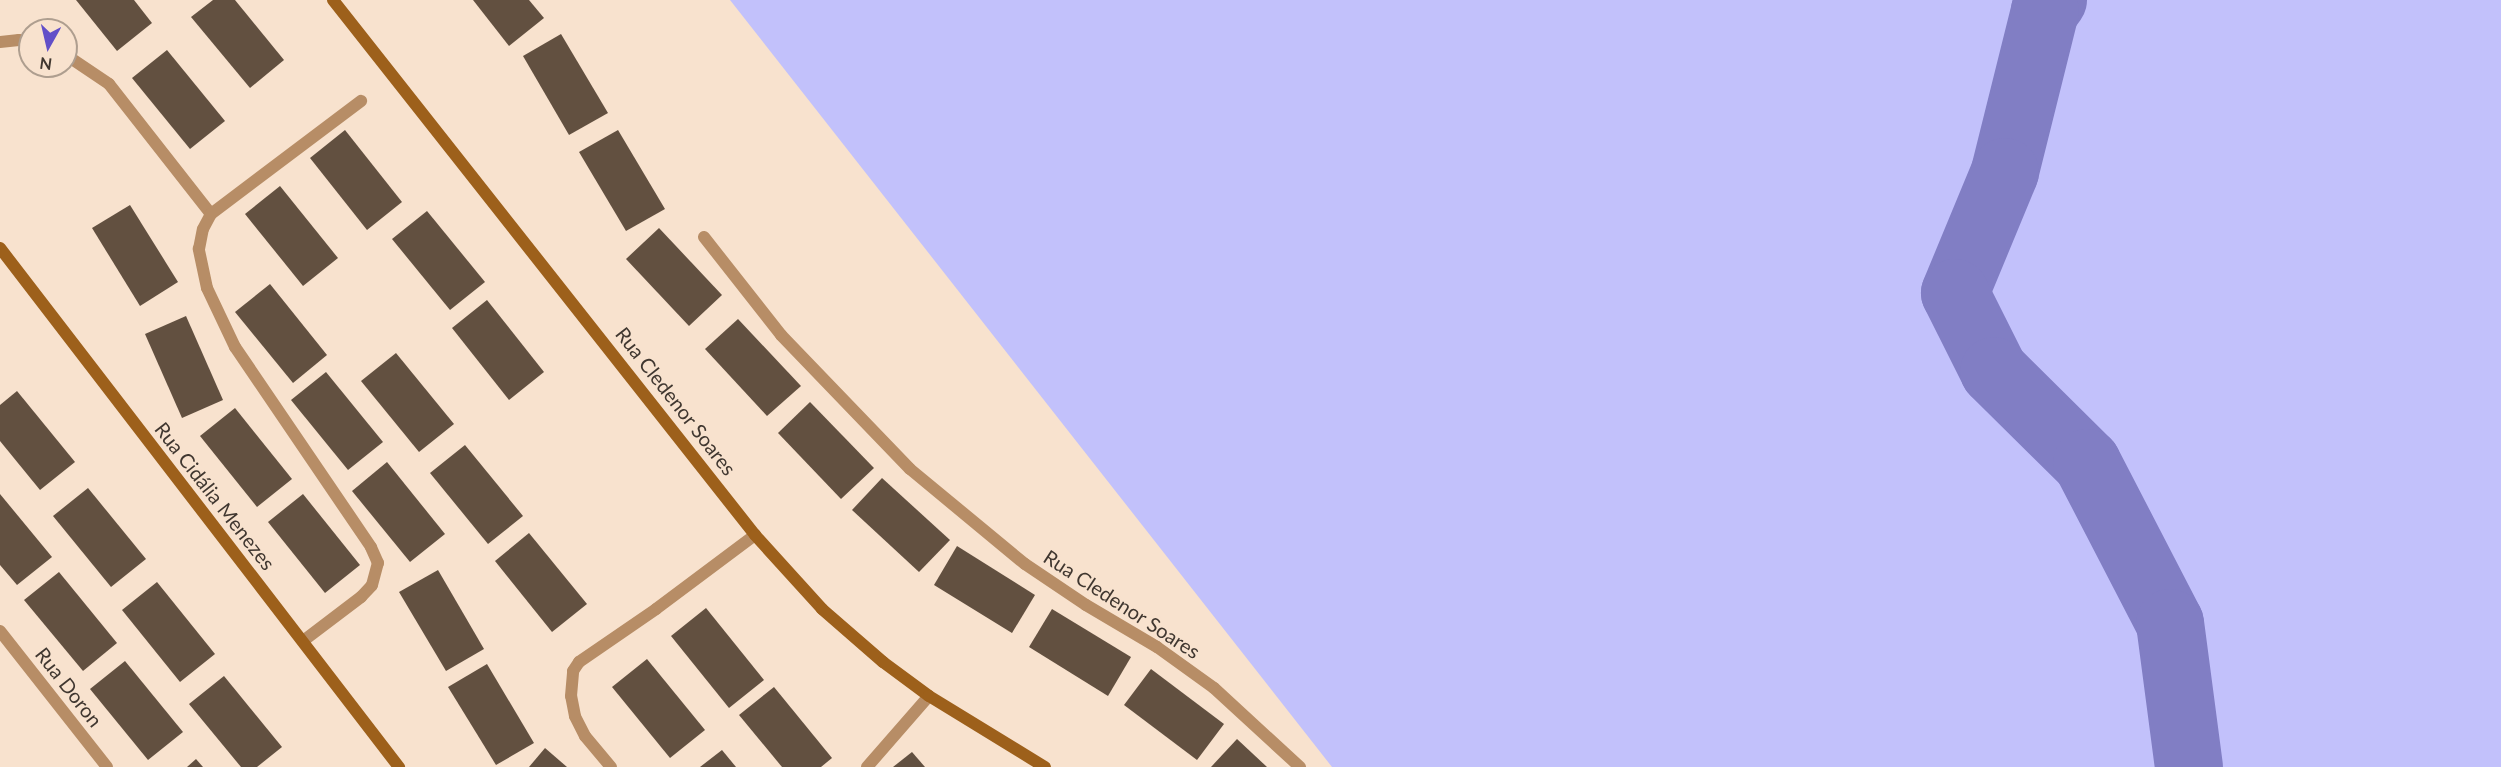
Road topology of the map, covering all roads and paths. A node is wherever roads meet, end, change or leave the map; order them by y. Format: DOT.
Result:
graph roads {
  1 [pos="333,0"];
  2 [pos="18,40"];
  3 [pos="0,42"];
  4 [pos="78,63"];
  5 [pos="361,101"];
  6 [pos="211,214"];
  7 [pos="704,237"];
  8 [pos="0,248"];
  9 [pos="755,534"];
  10 [pos="0,631"];
  11 [pos="303,641"];
  12 [pos="929,696"];
  13 [pos="107,767"];
  14 [pos="399,767"];
  15 [pos="611,767"];
  16 [pos="867,767"];
  17 [pos="1045,767"];
  18 [pos="1300,767"];
  1 -- 9 [label="street, Rua Cledenor Soares"];
  2 -- 3 [label="street"];
  4 -- 6 [label="street"];
  5 -- 6 [label="street"];
  6 -- 11 [label="street"];
  7 -- 18 [label="street, Rua Cledenor Soares"];
  8 -- 11 [label="street, Rua Cidália Menezes"];
  9 -- 12 [label="street, Rua Cledenor Soares"];
  9 -- 15 [label="street"];
  10 -- 13 [label="street, Rua Doron"];
  11 -- 14 [label="street, Rua Cidália Menezes"];
  12 -- 16 [label="street"];
  12 -- 17 [label="street, Rua Cledenor Soares"];
}
